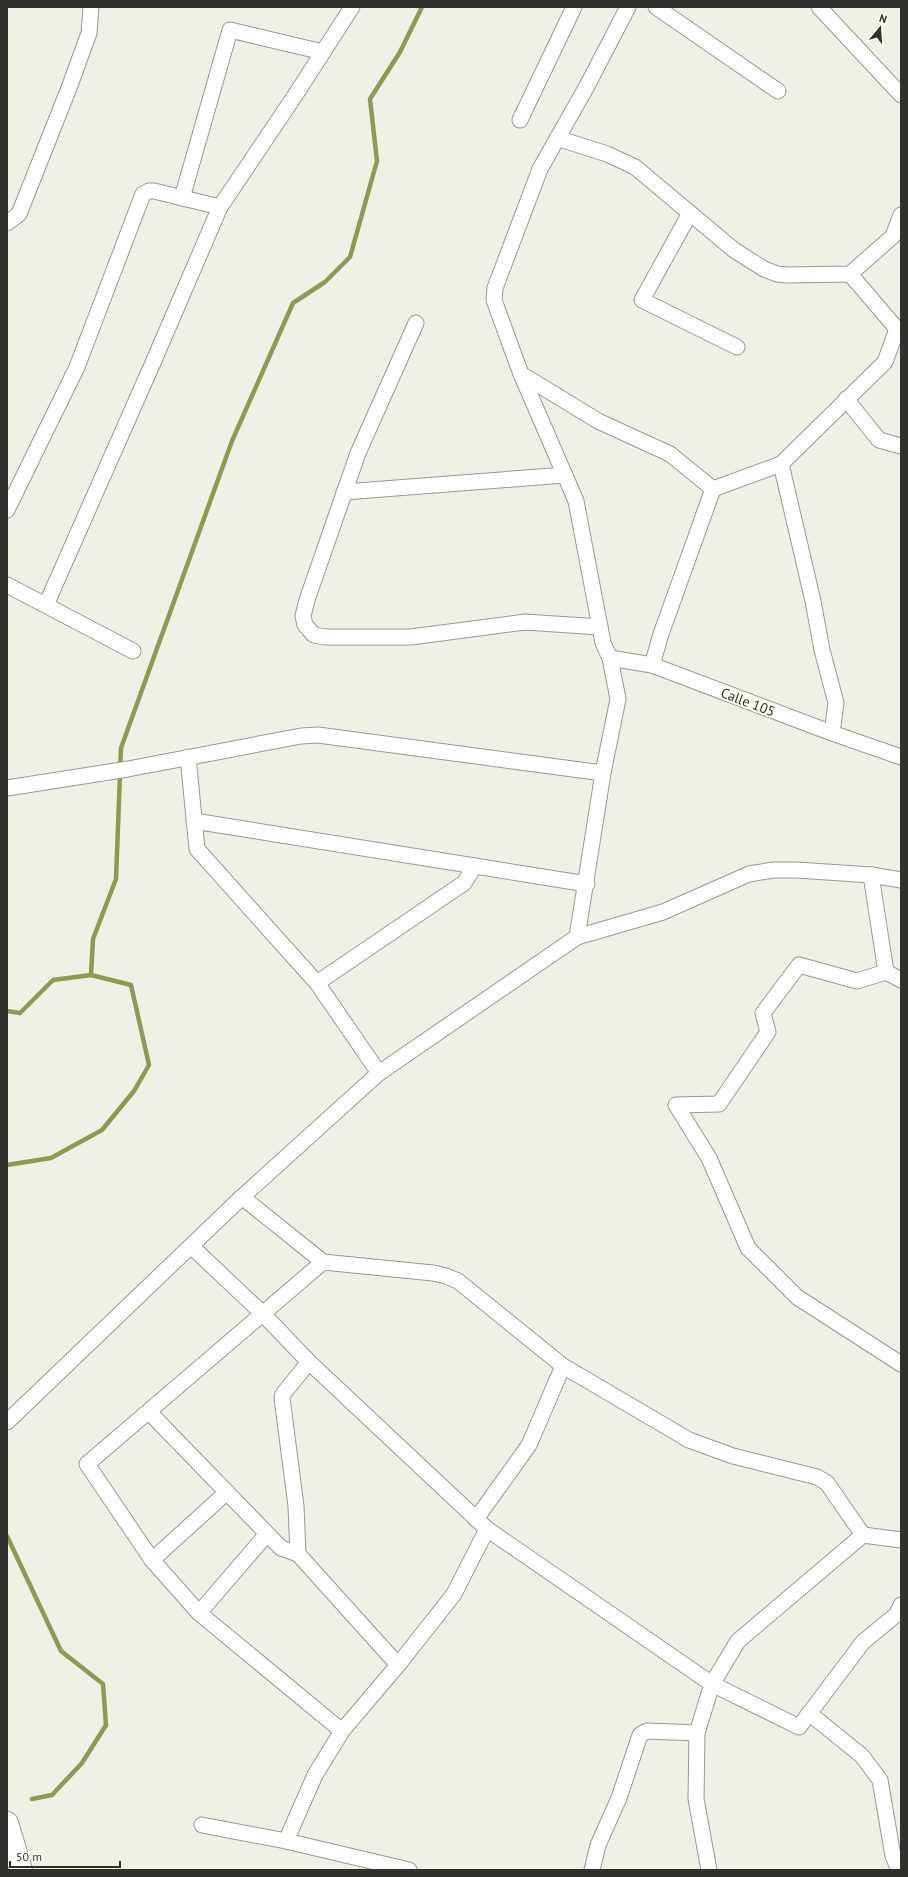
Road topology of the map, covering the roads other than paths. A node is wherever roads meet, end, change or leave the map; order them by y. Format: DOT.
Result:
graph roads {
  1 [pos="91,7"];
  2 [pos="352,7"];
  3 [pos="574,7"];
  4 [pos="628,7"];
  5 [pos="656,7"];
  6 [pos="819,7"];
  7 [pos="323,52"];
  8 [pos="778,91"];
  9 [pos="901,94"];
  10 [pos="520,120"];
  11 [pos="557,138"];
  12 [pos="182,198"];
  13 [pos="220,207"];
  14 [pos="690,214"];
  15 [pos="901,215"];
  16 [pos="7,223"];
  17 [pos="850,274"];
  18 [pos="416,322"];
  19 [pos="899,329"];
  20 [pos="737,347"];
  21 [pos="521,374"];
  22 [pos="846,399"];
  23 [pos="901,446"];
  24 [pos="781,464"];
  25 [pos="565,475"];
  26 [pos="712,489"];
  27 [pos="344,492"];
  28 [pos="7,510"];
  29 [pos="7,585"];
  30 [pos="46,605"];
  31 [pos="600,627"];
  32 [pos="132,650"];
  33 [pos="610,658"];
  34 [pos="652,665"];
  35 [pos="832,733"];
  36 [pos="188,757"];
  37 [pos="901,757"];
  38 [pos="603,773"];
  39 [pos="7,788"];
  40 [pos="194,821"];
  41 [pos="475,866"];
  42 [pos="871,875"];
  43 [pos="901,880"];
  44 [pos="586,884"];
  45 [pos="577,937"];
  46 [pos="886,972"];
  47 [pos="901,980"];
  48 [pos="317,984"];
  49 [pos="379,1073"];
  50 [pos="242,1197"];
  51 [pos="192,1247"];
  52 [pos="323,1262"];
  53 [pos="263,1314"];
  54 [pos="309,1362"];
  55 [pos="901,1364"];
  56 [pos="563,1366"];
  57 [pos="149,1412"];
  58 [pos="7,1422"];
  59 [pos="226,1492"];
  60 [pos="476,1519"];
  61 [pos="487,1529"];
  62 [pos="267,1534"];
  63 [pos="863,1535"];
  64 [pos="901,1540"];
  65 [pos="298,1554"];
  66 [pos="152,1560"];
  67 [pos="901,1605"];
  68 [pos="199,1613"];
  69 [pos="398,1665"];
  70 [pos="712,1684"];
  71 [pos="809,1713"];
  72 [pos="342,1731"];
  73 [pos="697,1733"];
  74 [pos="7,1823"];
  75 [pos="202,1825"];
  76 [pos="286,1841"];
  77 [pos="21,1870"];
  78 [pos="409,1870"];
  79 [pos="592,1870"];
  80 [pos="709,1870"];
  81 [pos="899,1870"];
  1 -- 16 [label="street"];
  2 -- 7 [label="street"];
  3 -- 10 [label="street"];
  4 -- 11 [label="street"];
  5 -- 8 [label="street"];
  6 -- 9 [label="street"];
  7 -- 12 [label="street"];
  7 -- 13 [label="street"];
  11 -- 14 [label="street"];
  11 -- 21 [label="street"];
  12 -- 13 [label="street"];
  12 -- 28 [label="street"];
  13 -- 30 [label="street"];
  14 -- 17 [label="street"];
  14 -- 20 [label="street"];
  15 -- 17 [label="street"];
  17 -- 19 [label="street"];
  18 -- 27 [label="street"];
  19 -- 22 [label="street"];
  21 -- 25 [label="street"];
  21 -- 26 [label="street"];
  22 -- 23 [label="street"];
  22 -- 24 [label="street"];
  24 -- 26 [label="street"];
  24 -- 35 [label="street"];
  25 -- 27 [label="street"];
  25 -- 31 [label="street"];
  26 -- 34 [label="street"];
  27 -- 31 [label="street"];
  29 -- 30 [label="street"];
  30 -- 32 [label="street"];
  31 -- 33 [label="street"];
  33 -- 34 [label="street, Calle 105"];
  33 -- 38 [label="street"];
  34 -- 35 [label="street, Calle 105"];
  35 -- 37 [label="street, Calle 105"];
  36 -- 38 [label="street"];
  36 -- 39 [label="street"];
  36 -- 40 [label="street"];
  38 -- 44 [label="street"];
  40 -- 41 [label="street"];
  40 -- 48 [label="street"];
  41 -- 44 [label="street"];
  41 -- 48 [label="street"];
  42 -- 43 [label="street"];
  42 -- 45 [label="street"];
  42 -- 46 [label="street"];
  44 -- 45 [label="street"];
  45 -- 49 [label="street"];
  46 -- 47 [label="street"];
  46 -- 55 [label="street"];
  48 -- 49 [label="street"];
  49 -- 50 [label="street"];
  50 -- 51 [label="street"];
  50 -- 52 [label="street"];
  51 -- 53 [label="street"];
  51 -- 58 [label="street"];
  52 -- 53 [label="street"];
  52 -- 56 [label="street"];
  53 -- 54 [label="street"];
  53 -- 57 [label="street"];
  54 -- 60 [label="street"];
  54 -- 65 [label="street"];
  56 -- 60 [label="street"];
  56 -- 63 [label="street"];
  57 -- 59 [label="street"];
  57 -- 66 [label="street"];
  59 -- 62 [label="street"];
  59 -- 66 [label="street"];
  60 -- 61 [label="street"];
  61 -- 69 [label="street"];
  61 -- 70 [label="street"];
  62 -- 65 [label="street"];
  62 -- 68 [label="street"];
  63 -- 64 [label="street"];
  63 -- 70 [label="street"];
  65 -- 69 [label="street"];
  66 -- 68 [label="street"];
  67 -- 71 [label="street"];
  68 -- 72 [label="street"];
  69 -- 72 [label="street"];
  70 -- 71 [label="street"];
  70 -- 73 [label="street"];
  71 -- 81 [label="street"];
  72 -- 76 [label="street"];
  73 -- 79 [label="street"];
  73 -- 80 [label="street"];
  74 -- 77 [label="main road"];
  75 -- 76 [label="street"];
  76 -- 78 [label="street"];
}
